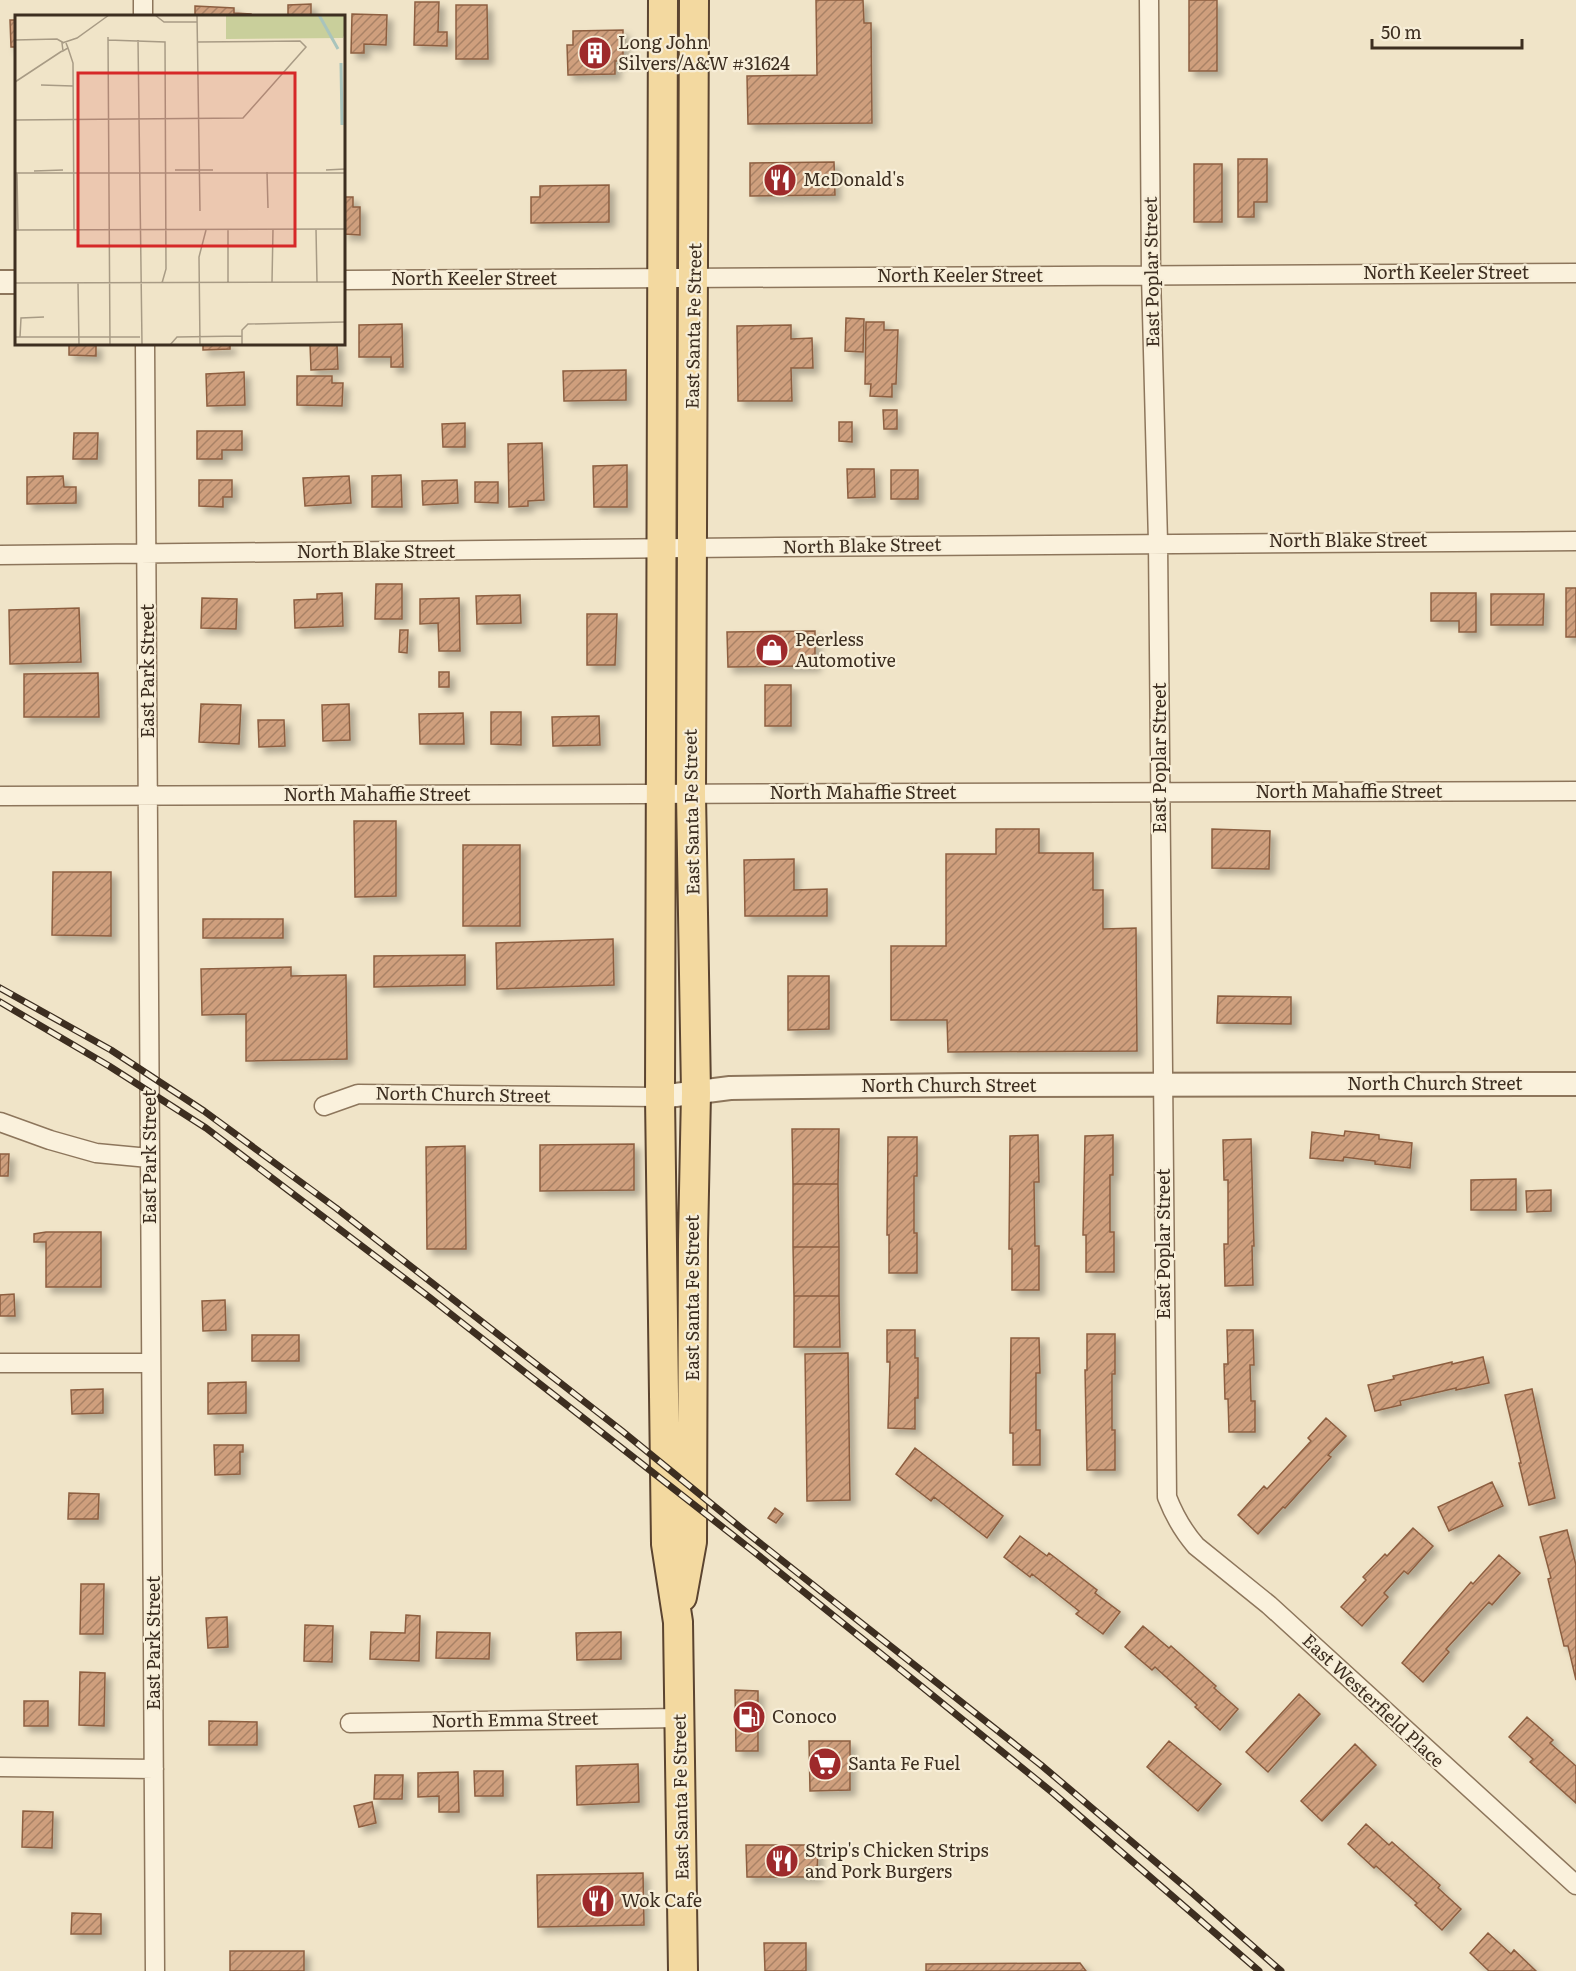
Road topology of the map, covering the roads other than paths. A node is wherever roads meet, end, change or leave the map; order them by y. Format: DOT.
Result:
graph roads {
  1 [pos="663,0"];
  2 [pos="694,0"];
  3 [pos="1149,0"];
  4 [pos="1576,273"];
  5 [pos="1151,275"];
  6 [pos="661,278"];
  7 [pos="695,278"];
  8 [pos="345,280"];
  9 [pos="145,345"];
  10 [pos="1576,541"];
  11 [pos="1158,542"];
  12 [pos="691,549"];
  13 [pos="661,550"];
  14 [pos="147,554"];
  15 [pos="0,555"];
  16 [pos="1576,791"];
  17 [pos="1160,793"];
  18 [pos="661,794"];
  19 [pos="691,794"];
  20 [pos="149,795"];
  21 [pos="0,796"];
  22 [pos="1576,1083"];
  23 [pos="1163,1086"];
  24 [pos="696,1093"];
  25 [pos="660,1097"];
  26 [pos="324,1106"];
  27 [pos="0,1122"];
  28 [pos="149,1158"];
  29 [pos="0,1363"];
  30 [pos="152,1363"];
  31 [pos="1174,1515"];
  32 [pos="678,1622"];
  33 [pos="680,1718"];
  34 [pos="350,1722"];
  35 [pos="0,1767"];
  36 [pos="154,1769"];
  37 [pos="1576,1885"];
  38 [pos="155,1971"];
  39 [pos="683,1971"];
  1 -- 6 [label="main road, East Santa Fe Street"];
  2 -- 7 [label="main road, East Santa Fe Street"];
  3 -- 5 [label="street, East Poplar Street"];
  4 -- 5 [label="street, North Keeler Street"];
  5 -- 7 [label="street, North Keeler Street"];
  5 -- 11 [label="street, East Poplar Street"];
  6 -- 7 [label="street, North Keeler Street"];
  6 -- 8 [label="street, North Keeler Street"];
  6 -- 13 [label="main road, East Santa Fe Street"];
  7 -- 12 [label="main road, East Santa Fe Street"];
  9 -- 14 [label="street, East Park Street"];
  10 -- 11 [label="street, North Blake Street"];
  11 -- 12 [label="street, North Blake Street"];
  11 -- 17 [label="street, East Poplar Street"];
  12 -- 13 [label="street, North Blake Street"];
  12 -- 19 [label="main road, East Santa Fe Street"];
  13 -- 14 [label="street, North Blake Street"];
  13 -- 18 [label="main road, East Santa Fe Street"];
  14 -- 15 [label="street, North Blake Street"];
  14 -- 20 [label="street, East Park Street"];
  16 -- 17 [label="street, North Mahaffie Street"];
  17 -- 19 [label="street, North Mahaffie Street"];
  17 -- 23 [label="street, East Poplar Street"];
  18 -- 19 [label="street, North Mahaffie Street"];
  18 -- 20 [label="street, North Mahaffie Street"];
  18 -- 25 [label="main road, East Santa Fe Street"];
  19 -- 24 [label="main road, East Santa Fe Street"];
  20 -- 21 [label="street, North Mahaffie Street"];
  20 -- 28 [label="street, East Park Street"];
  22 -- 23 [label="street, North Church Street"];
  23 -- 24 [label="street, North Church Street"];
  23 -- 31 [label="street, East Poplar Street"];
  24 -- 25 [label="street, North Church Street"];
  24 -- 32 [label="main road, East Santa Fe Street"];
  25 -- 26 [label="street, North Church Street"];
  25 -- 32 [label="main road, East Santa Fe Street"];
  27 -- 28 [label="street"];
  28 -- 30 [label="street, East Park Street"];
  29 -- 30 [label="street"];
  30 -- 36 [label="street, East Park Street"];
  31 -- 37 [label="street, East Westerfield Place"];
  32 -- 33 [label="main road, East Santa Fe Street"];
  33 -- 34 [label="street, North Emma Street"];
  33 -- 39 [label="main road, East Santa Fe Street"];
  35 -- 36 [label="street"];
  36 -- 38 [label="street, East Park Street"];
}
